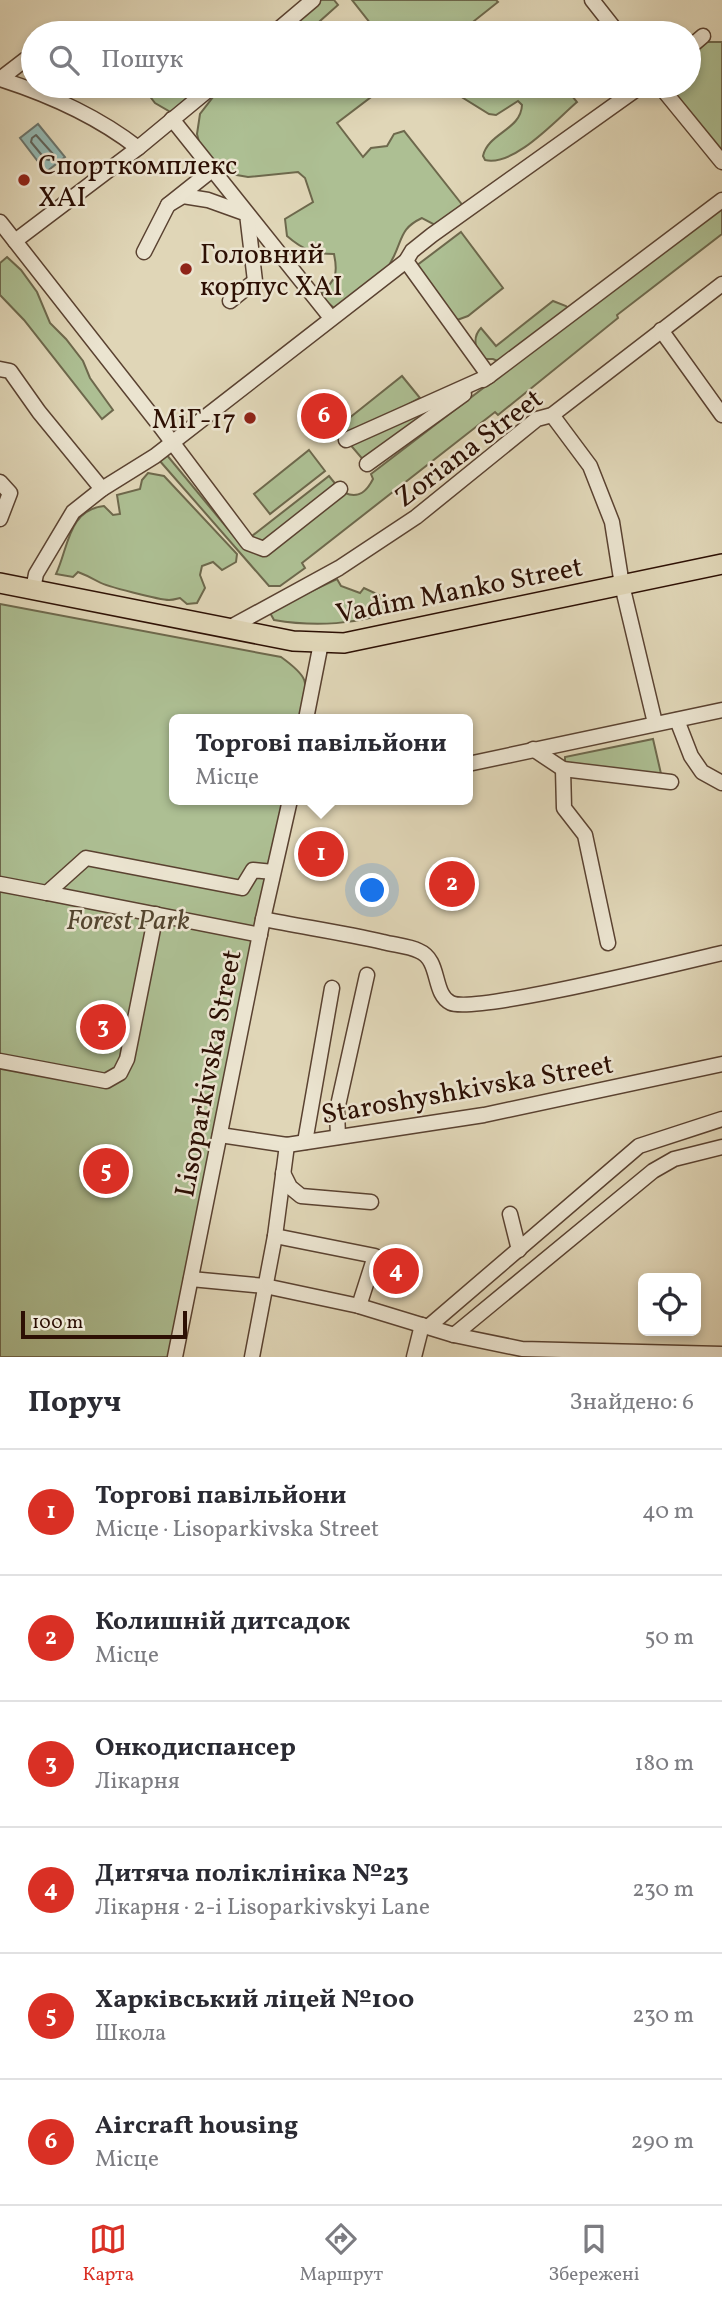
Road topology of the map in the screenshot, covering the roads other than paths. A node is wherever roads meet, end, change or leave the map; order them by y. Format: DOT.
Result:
graph roads {
  1 [pos="592,0"];
  2 [pos="310,1"];
  3 [pos="288,21"];
  4 [pos="609,21"];
  5 [pos="21,63"];
  6 [pos="0,80"];
  7 [pos="21,86"];
  8 [pos="54,98"];
  9 [pos="197,98"];
  10 [pos="624,98"];
  11 [pos="670,98"];
  12 [pos="172,119"];
  13 [pos="138,148"];
  14 [pos="722,162"];
  15 [pos="212,170"];
  16 [pos="722,200"];
  17 [pos="168,205"];
  18 [pos="247,214"];
  19 [pos="0,222"];
  20 [pos="15,241"];
  21 [pos="144,252"];
  22 [pos="405,261"];
  23 [pos="722,284"];
  24 [pos="230,301"];
  25 [pos="331,318"];
  26 [pos="661,330"];
  27 [pos="0,369"];
  28 [pos="489,376"];
  29 [pos="552,415"];
  30 [pos="722,415"];
  31 [pos="346,440"];
  32 [pos="172,442"];
  33 [pos="367,464"];
  34 [pos="0,482"];
  35 [pos="102,489"];
  36 [pos="340,489"];
  37 [pos="0,519"];
  38 [pos="722,564"];
  39 [pos="0,583"];
  40 [pos="622,585"];
  41 [pos="33,589"];
  42 [pos="229,628"];
  43 [pos="321,643"];
  44 [pos="722,709"];
  45 [pos="307,714"];
  46 [pos="677,720"];
  47 [pos="655,723"];
  48 [pos="533,749"];
  49 [pos="473,763"];
  50 [pos="563,769"];
  51 [pos="671,782"];
  52 [pos="722,783"];
  53 [pos="289,805"];
  54 [pos="273,872"];
  55 [pos="0,884"];
  56 [pos="47,893"];
  57 [pos="156,914"];
  58 [pos="263,919"];
  59 [pos="260,935"];
  60 [pos="608,943"];
  61 [pos="722,953"];
  62 [pos="367,975"];
  63 [pos="332,988"];
  64 [pos="0,1061"];
  65 [pos="722,1064"];
  66 [pos="722,1119"];
  67 [pos="220,1135"];
  68 [pos="338,1137"];
  69 [pos="305,1142"];
  70 [pos="287,1145"];
  71 [pos="722,1147"];
  72 [pos="283,1173"];
  73 [pos="371,1202"];
  74 [pos="510,1214"];
  75 [pos="275,1236"];
  76 [pos="519,1250"];
  77 [pos="191,1279"];
  78 [pos="265,1286"];
  79 [pos="359,1306"];
  80 [pos="425,1326"];
  81 [pos="454,1335"];
  82 [pos="522,1353"];
  83 [pos="722,1354"];
  84 [pos="175,1357"];
  85 [pos="252,1357"];
  86 [pos="414,1357"];
  1 -- 4 [label="street"];
  2 -- 3 [label="street"];
  5 -- 6 [label="street"];
  6 -- 7 [label="street"];
  8 -- 13 [label="street"];
  9 -- 12 [label="street"];
  10 -- 22 [label="street"];
  11 -- 14 [label="street"];
  12 -- 13 [label="street"];
  12 -- 15 [label="street"];
  13 -- 20 [label="street"];
  15 -- 17 [label="street"];
  15 -- 18 [label="street"];
  16 -- 28 [label="street"];
  17 -- 18 [label="street"];
  17 -- 21 [label="street"];
  18 -- 24 [label="street"];
  18 -- 25 [label="street"];
  19 -- 20 [label="street"];
  20 -- 32 [label="street"];
  22 -- 25 [label="street"];
  22 -- 28 [label="street"];
  23 -- 26 [label="street, Zoriana Street"];
  25 -- 32 [label="street"];
  26 -- 29 [label="street, Zoriana Street"];
  26 -- 30 [label="street"];
  27 -- 35 [label="street"];
  28 -- 31 [label="street"];
  28 -- 33 [label="street"];
  29 -- 40 [label="street"];
  29 -- 42 [label="street, Zoriana Street"];
  32 -- 35 [label="street"];
  32 -- 36 [label="street"];
  34 -- 37 [label="street"];
  35 -- 41 [label="street"];
  38 -- 40 [label="main road, Vadim Manko Street"];
  39 -- 41 [label="main road, Vadim Manko Street"];
  40 -- 43 [label="main road, Vadim Manko Street"];
  40 -- 47 [label="street"];
  41 -- 42 [label="main road, Vadim Manko Street"];
  42 -- 43 [label="main road, Vadim Manko Street"];
  43 -- 45 [label="street"];
  44 -- 46 [label="street"];
  46 -- 47 [label="street"];
  46 -- 52 [label="street"];
  47 -- 48 [label="street"];
  48 -- 49 [label="street"];
  48 -- 50 [label="street"];
  50 -- 51 [label="street"];
  50 -- 60 [label="street"];
  53 -- 54 [label="street, Lisoparkivska Street"];
  54 -- 56 [label="street"];
  54 -- 58 [label="street, Lisoparkivska Street"];
  55 -- 56 [label="street"];
  56 -- 57 [label="street"];
  57 -- 59 [label="street"];
  57 -- 64 [label="street"];
  58 -- 59 [label="street, Lisoparkivska Street"];
  58 -- 61 [label="street"];
  59 -- 67 [label="street, Lisoparkivska Street"];
  62 -- 68 [label="street"];
  63 -- 69 [label="street"];
  65 -- 68 [label="street, Staroshyshkivska Street"];
  66 -- 76 [label="street"];
  67 -- 70 [label="street, Staroshyshkivska Street"];
  67 -- 77 [label="street, Lisoparkivska Street"];
  68 -- 69 [label="street, Staroshyshkivska Street"];
  69 -- 70 [label="street, Staroshyshkivska Street"];
  70 -- 72 [label="street"];
  71 -- 81 [label="street"];
  72 -- 73 [label="street"];
  72 -- 75 [label="street"];
  74 -- 76 [label="street"];
  75 -- 78 [label="street"];
  75 -- 79 [label="street"];
  76 -- 80 [label="street"];
  77 -- 78 [label="street"];
  77 -- 84 [label="street, Lisoparkivska Street"];
  78 -- 79 [label="street"];
  78 -- 85 [label="street"];
  79 -- 80 [label="street"];
  80 -- 81 [label="street"];
  80 -- 86 [label="street"];
  81 -- 82 [label="street"];
  82 -- 83 [label="street"];
}
